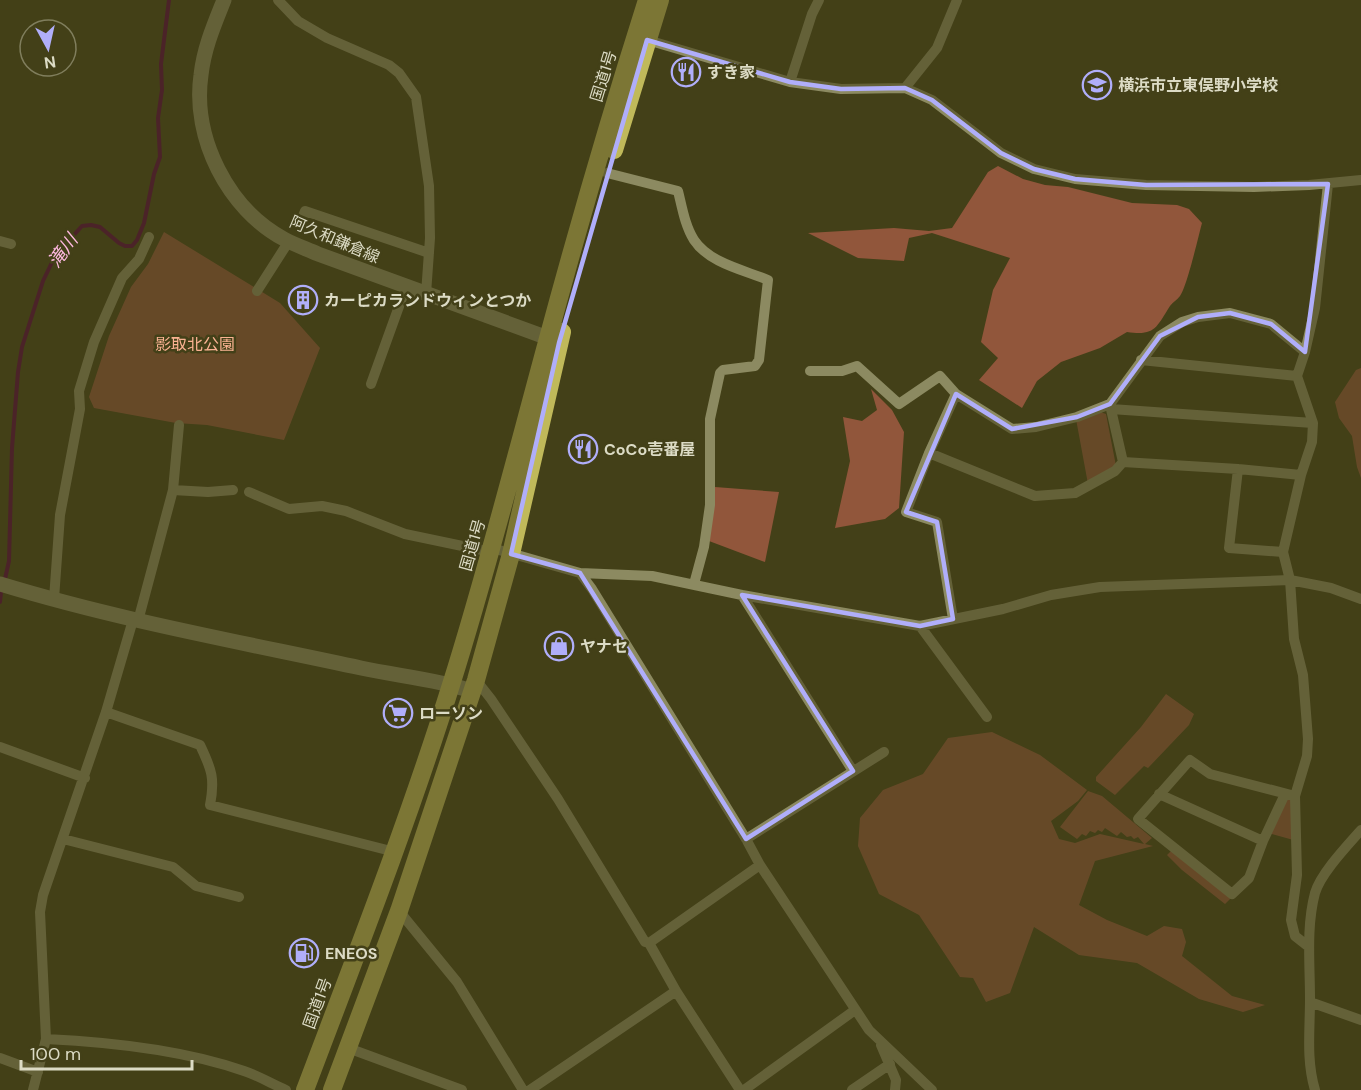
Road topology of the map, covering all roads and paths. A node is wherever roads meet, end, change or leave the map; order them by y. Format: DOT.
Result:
graph roads {
  1 [pos="224,0"];
  2 [pos="278,0"];
  3 [pos="647,0"];
  4 [pos="660,0"];
  5 [pos="819,0"];
  6 [pos="957,0"];
  7 [pos="641,39"];
  8 [pos="790,82"];
  9 [pos="905,88"];
  10 [pos="607,173"];
  11 [pos="1361,180"];
  12 [pos="1328,184"];
  13 [pos="300,225"];
  14 [pos="149,237"];
  15 [pos="289,241"];
  16 [pos="429,253"];
  17 [pos="406,287"];
  18 [pos="257,291"];
  19 [pos="426,294"];
  20 [pos="554,340"];
  21 [pos="1305,352"];
  22 [pos="1141,360"];
  23 [pos="810,370"];
  24 [pos="1297,376"];
  25 [pos="371,384"];
  26 [pos="956,394"];
  27 [pos="1111,406"];
  28 [pos="1313,423"];
  29 [pos="179,425"];
  30 [pos="929,453"];
  31 [pos="1123,462"];
  32 [pos="1238,469"];
  33 [pos="1301,475"];
  34 [pos="173,490"];
  35 [pos="233,490"];
  36 [pos="249,492"];
  37 [pos="491,550"];
  38 [pos="1283,552"];
  39 [pos="511,554"];
  40 [pos="580,573"];
  41 [pos="1290,580"];
  42 [pos="0,584"];
  43 [pos="694,584"];
  44 [pos="742,595"];
  45 [pos="54,599"];
  46 [pos="1361,600"];
  47 [pos="953,619"];
  48 [pos="135,621"];
  49 [pos="920,626"];
  50 [pos="451,684"];
  51 [pos="474,685"];
  52 [pos="106,712"];
  53 [pos="987,717"];
  54 [pos="0,747"];
  55 [pos="884,752"];
  56 [pos="853,771"];
  57 [pos="85,778"];
  58 [pos="1159,794"];
  59 [pos="1290,795"];
  60 [pos="1361,830"];
  61 [pos="63,839"];
  62 [pos="746,839"];
  63 [pos="1263,841"];
  64 [pos="395,852"];
  65 [pos="760,865"];
  66 [pos="239,897"];
  67 [pos="399,911"];
  68 [pos="649,943"];
  69 [pos="1309,947"];
  70 [pos="676,991"];
  71 [pos="1310,1002"];
  72 [pos="855,1010"];
  73 [pos="1361,1020"];
  74 [pos="46,1039"];
  75 [pos="878,1039"];
  76 [pos="348,1048"];
  77 [pos="0,1058"];
  78 [pos="890,1064"];
  79 [pos="38,1072"];
  80 [pos="33,1090"];
  81 [pos="286,1090"];
  82 [pos="305,1090"];
  83 [pos="332,1090"];
  84 [pos="462,1090"];
  85 [pos="523,1090"];
  86 [pos="530,1090"];
  87 [pos="742,1090"];
  88 [pos="852,1090"];
  89 [pos="895,1090"];
  90 [pos="932,1090"];
  91 [pos="1316,1090"];
  1 -- 15 [label="main road, 阿久和鎌倉線"];
  2 -- 16 [label="street"];
  3 -- 7 [label="highway, 国道1号"];
  4 -- 7 [label="highway, 国道1号"];
  5 -- 8 [label="street"];
  6 -- 9 [label="street"];
  7 -- 8 [label="street"];
  7 -- 10 [label="highway, 国道1号"];
  7 -- 20 [label="highway, 国道1号"];
  8 -- 9 [label="street"];
  9 -- 12 [label="street"];
  10 -- 20 [label="highway, 国道1号"];
  10 -- 43 [label="street"];
  11 -- 12 [label="street"];
  12 -- 21 [label="street"];
  13 -- 16 [label="street"];
  14 -- 45 [label="street"];
  15 -- 17 [label="main road, 阿久和鎌倉線"];
  15 -- 18 [label="street"];
  16 -- 19 [label="street"];
  17 -- 19 [label="main road, 阿久和鎌倉線"];
  17 -- 25 [label="street"];
  19 -- 20 [label="main road, 阿久和鎌倉線"];
  20 -- 37 [label="highway, 国道1号"];
  20 -- 39 [label="highway, 国道1号"];
  21 -- 22 [label="street"];
  21 -- 24 [label="street"];
  22 -- 24 [label="street"];
  22 -- 27 [label="street"];
  23 -- 26 [label="street"];
  24 -- 28 [label="street"];
  26 -- 27 [label="street"];
  26 -- 30 [label="street"];
  27 -- 28 [label="street"];
  27 -- 31 [label="street"];
  28 -- 33 [label="street"];
  29 -- 34 [label="street"];
  30 -- 31 [label="street"];
  30 -- 47 [label="street"];
  31 -- 32 [label="street"];
  32 -- 33 [label="street"];
  32 -- 38 [label="street"];
  33 -- 38 [label="street"];
  34 -- 35 [label="street"];
  34 -- 48 [label="street"];
  36 -- 37 [label="street"];
  37 -- 39 [label="street"];
  37 -- 50 [label="highway, 国道1号"];
  38 -- 41 [label="street"];
  39 -- 40 [label="street"];
  39 -- 51 [label="highway, 国道1号"];
  40 -- 43 [label="street"];
  40 -- 62 [label="street"];
  41 -- 46 [label="street"];
  41 -- 47 [label="street"];
  41 -- 59 [label="street"];
  42 -- 45 [label="main road"];
  43 -- 44 [label="street"];
  44 -- 49 [label="street"];
  44 -- 56 [label="street"];
  45 -- 48 [label="main road"];
  47 -- 49 [label="street"];
  48 -- 50 [label="main road"];
  48 -- 52 [label="street"];
  49 -- 53 [label="street"];
  50 -- 51 [label="main road"];
  50 -- 64 [label="highway, 国道1号"];
  51 -- 67 [label="highway, 国道1号"];
  51 -- 68 [label="street"];
  52 -- 57 [label="street"];
  52 -- 64 [label="street"];
  54 -- 57 [label="street"];
  55 -- 56 [label="street"];
  56 -- 62 [label="street"];
  57 -- 61 [label="street"];
  58 -- 59 [label="street"];
  58 -- 63 [label="street"];
  58 -- 63 [label="street"];
  59 -- 63 [label="street"];
  59 -- 69 [label="street"];
  60 -- 69 [label="street"];
  61 -- 66 [label="street"];
  61 -- 74 [label="street"];
  62 -- 65 [label="street"];
  64 -- 82 [label="highway, 国道1号"];
  65 -- 68 [label="street"];
  65 -- 72 [label="street"];
  67 -- 76 [label="highway, 国道1号"];
  67 -- 85 [label="street"];
  68 -- 70 [label="street"];
  69 -- 71 [label="street"];
  70 -- 86 [label="street"];
  70 -- 87 [label="street"];
  71 -- 73 [label="street"];
  71 -- 91 [label="street"];
  72 -- 75 [label="street"];
  72 -- 87 [label="street"];
  74 -- 79 [label="street"];
  74 -- 81 [label="street"];
  75 -- 78 [label="street"];
  75 -- 90 [label="street"];
  76 -- 83 [label="highway, 国道1号"];
  76 -- 84 [label="street"];
  77 -- 79 [label="street"];
  78 -- 88 [label="street"];
  78 -- 89 [label="street"];
  79 -- 80 [label="street"];
}
